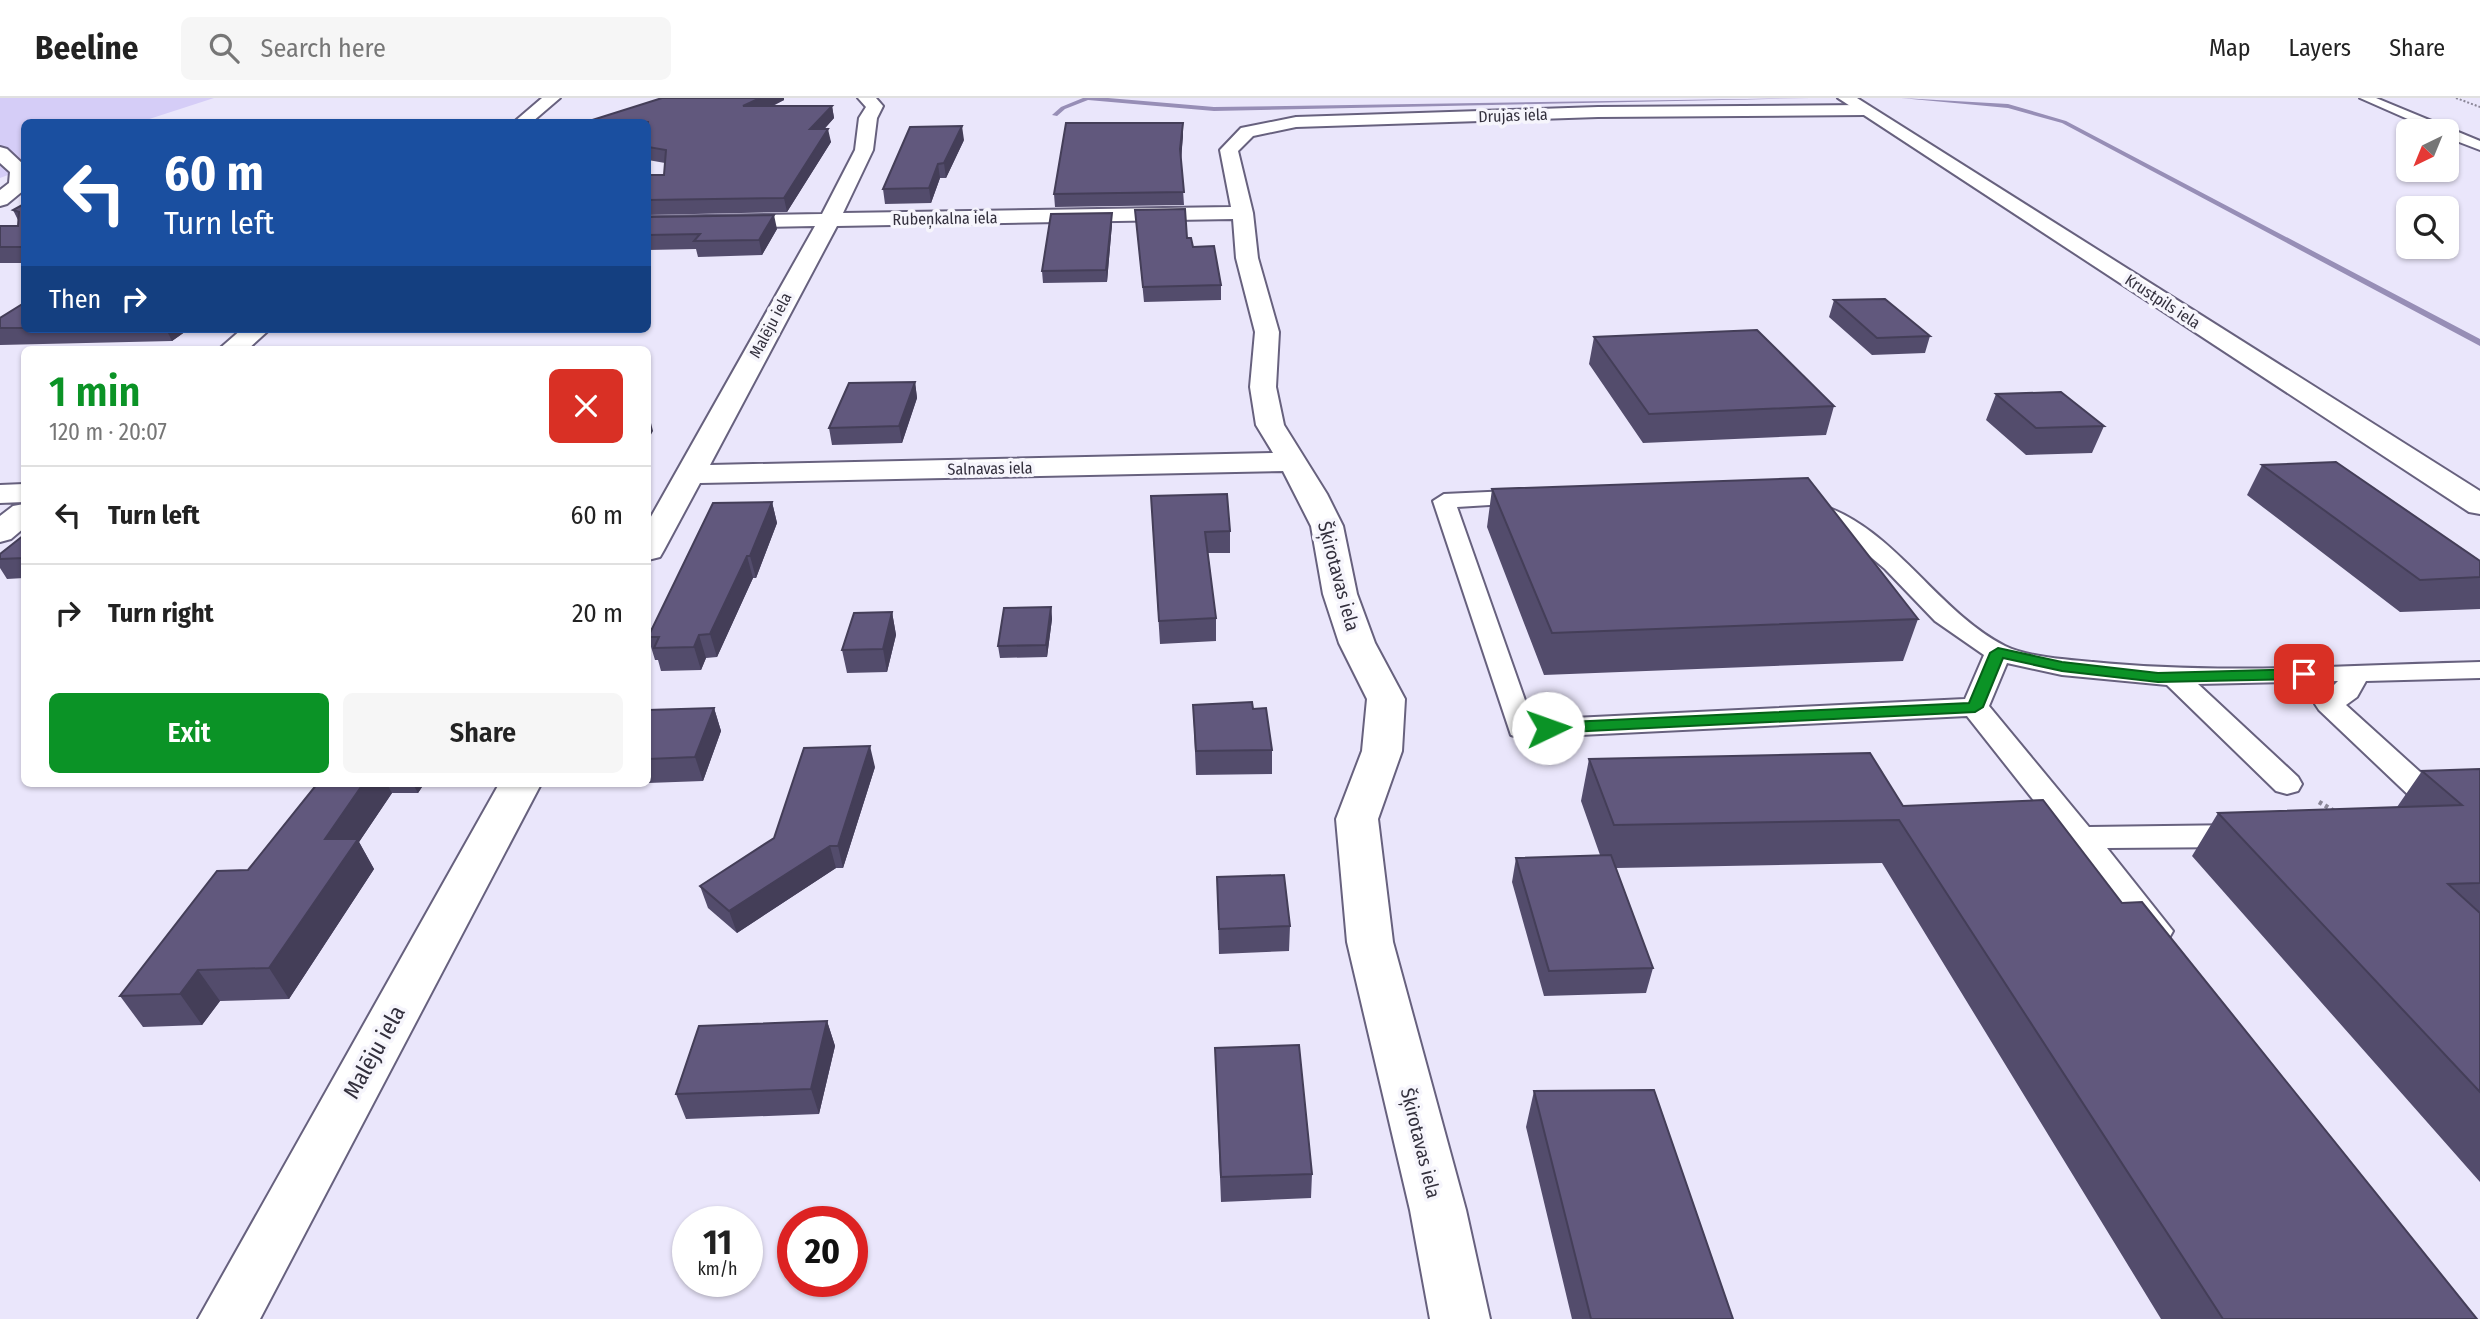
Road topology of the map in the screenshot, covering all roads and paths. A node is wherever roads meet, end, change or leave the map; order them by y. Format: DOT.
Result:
graph roads {
  1 [pos="552,98"];
  2 [pos="866,98"];
  3 [pos="2366,98"];
  4 [pos="2456,98"];
  5 [pos="1855,104"];
  6 [pos="2480,107"];
  7 [pos="526,119"];
  8 [pos="2415,119"];
  9 [pos="1247,132"];
  10 [pos="2459,137"];
  11 [pos="2480,146"];
  12 [pos="0,153"];
  13 [pos="0,200"];
  14 [pos="1243,213"];
  15 [pos="827,220"];
  16 [pos="651,223"];
  17 [pos="253,333"];
  18 [pos="236,346"];
  19 [pos="1290,462"];
  20 [pos="689,474"];
  21 [pos="21,493"];
  22 [pos="0,494"];
  23 [pos="1550,496"];
  24 [pos="1790,500"];
  25 [pos="2480,505"];
  26 [pos="21,515"];
  27 [pos="0,532"];
  28 [pos="651,544"];
  29 [pos="1998,653"];
  30 [pos="2480,670"];
  31 [pos="2356,673"];
  32 [pos="2174,677"];
  33 [pos="1975,707"];
  34 [pos="2287,784"];
  35 [pos="518,787"];
  36 [pos="2429,797"];
  37 [pos="2267,835"];
  38 [pos="2079,838"];
  39 [pos="2175,954"];
  40 [pos="228,1319"];
  41 [pos="1460,1319"];
  1 -- 7 [label="street"];
  2 -- 15 [label="street, Malēju iela"];
  3 -- 8 [label="lane"];
  4 -- 6 [label="path"];
  5 -- 9 [label="street, Drujas iela"];
  5 -- 25 [label="street, Krustpils iela"];
  9 -- 14 [label="street, Šķirotavas iela"];
  10 -- 11 [label="lane"];
  12 -- 13 [label="street"];
  14 -- 15 [label="street, Rubeņkalna iela"];
  14 -- 19 [label="street, Šķirotavas iela"];
  15 -- 16 [label="street, Rubeņkalna iela"];
  15 -- 20 [label="street, Malēju iela"];
  17 -- 18 [label="street"];
  19 -- 20 [label="street, Salnavas iela"];
  19 -- 41 [label="street, Šķirotavas iela"];
  20 -- 28 [label="street, Malēju iela"];
  21 -- 22 [label="street"];
  23 -- 33 [label="lane"];
  24 -- 29 [label="lane"];
  26 -- 27 [label="street"];
  29 -- 32 [label="lane"];
  29 -- 33 [label="lane"];
  30 -- 31 [label="lane"];
  31 -- 32 [label="lane"];
  31 -- 36 [label="lane"];
  32 -- 34 [label="lane"];
  33 -- 38 [label="lane"];
  35 -- 40 [label="street, Malēju iela"];
  37 -- 38 [label="lane"];
  38 -- 39 [label="lane"];
}
